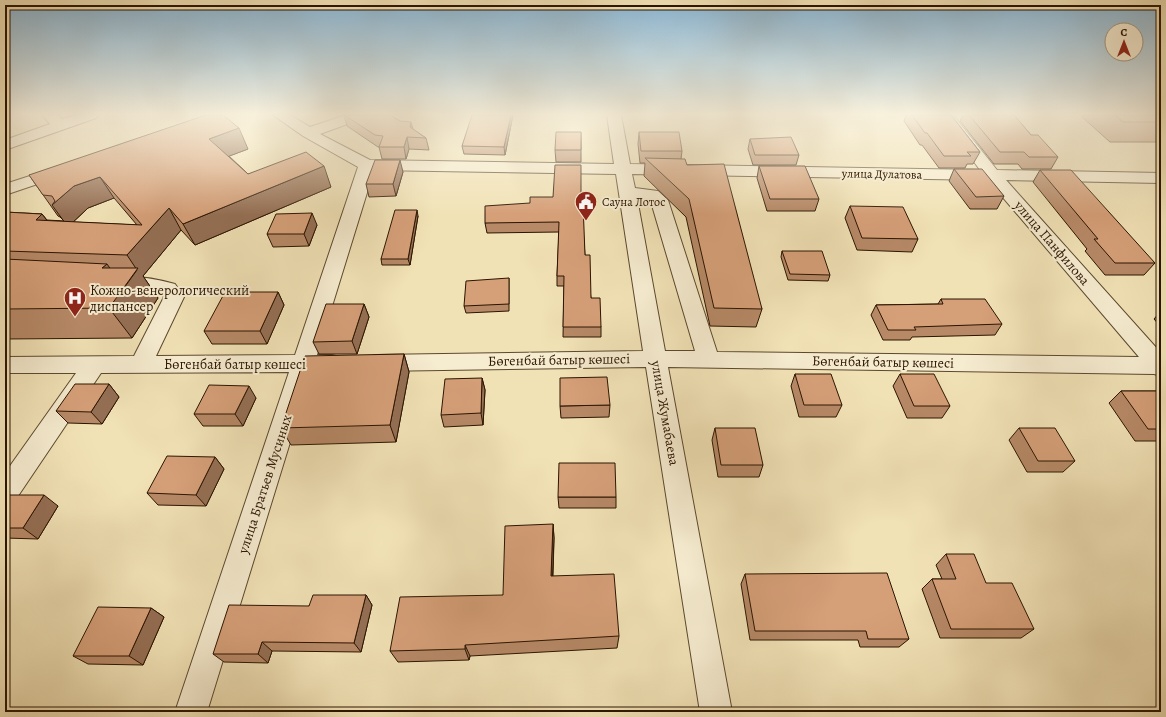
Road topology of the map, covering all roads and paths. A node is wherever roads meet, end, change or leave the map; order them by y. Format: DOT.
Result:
graph roads {
  1 [pos="337,148"];
  2 [pos="620,148"];
  3 [pos="972,148"];
  4 [pos="367,165"];
  5 [pos="74,166"];
  6 [pos="623,168"];
  7 [pos="993,176"];
  8 [pos="1161,178"];
  9 [pos="5,190"];
  10 [pos="627,192"];
  11 [pos="100,284"];
  12 [pos="656,359"];
  13 [pos="708,360"];
  14 [pos="304,364"];
  15 [pos="5,365"];
  16 [pos="94,365"];
  17 [pos="141,365"];
  18 [pos="1160,366"];
  19 [pos="5,494"];
  20 [pos="191,712"];
  21 [pos="716,712"];
  1 -- 4 [label="street, улица Дулатова"];
  2 -- 6 [label="street, улица Жумабаева"];
  3 -- 7 [label="street, улица Панфилова"];
  4 -- 6 [label="street, улица Дулатова"];
  4 -- 14 [label="street, улица Братьев Мусиных"];
  5 -- 9 [label="street"];
  6 -- 7 [label="street, улица Дулатова"];
  6 -- 10 [label="street, улица Жумабаева"];
  7 -- 8 [label="street, улица Дулатова"];
  7 -- 18 [label="street, улица Панфилова"];
  10 -- 12 [label="street, улица Жумабаева"];
  10 -- 13 [label="street"];
  11 -- 17 [label="street"];
  12 -- 13 [label="street, Бөгенбай батыр көшесі"];
  12 -- 14 [label="street, Бөгенбай батыр көшесі"];
  12 -- 21 [label="street, улица Жумабаева"];
  13 -- 18 [label="street, Бөгенбай батыр көшесі"];
  14 -- 17 [label="street, Бөгенбай батыр көшесі"];
  14 -- 20 [label="street, улица Братьев Мусиных"];
  15 -- 16 [label="street, Бөгенбай батыр көшесі"];
  16 -- 17 [label="street, Бөгенбай батыр көшесі"];
  16 -- 19 [label="street"];
}
